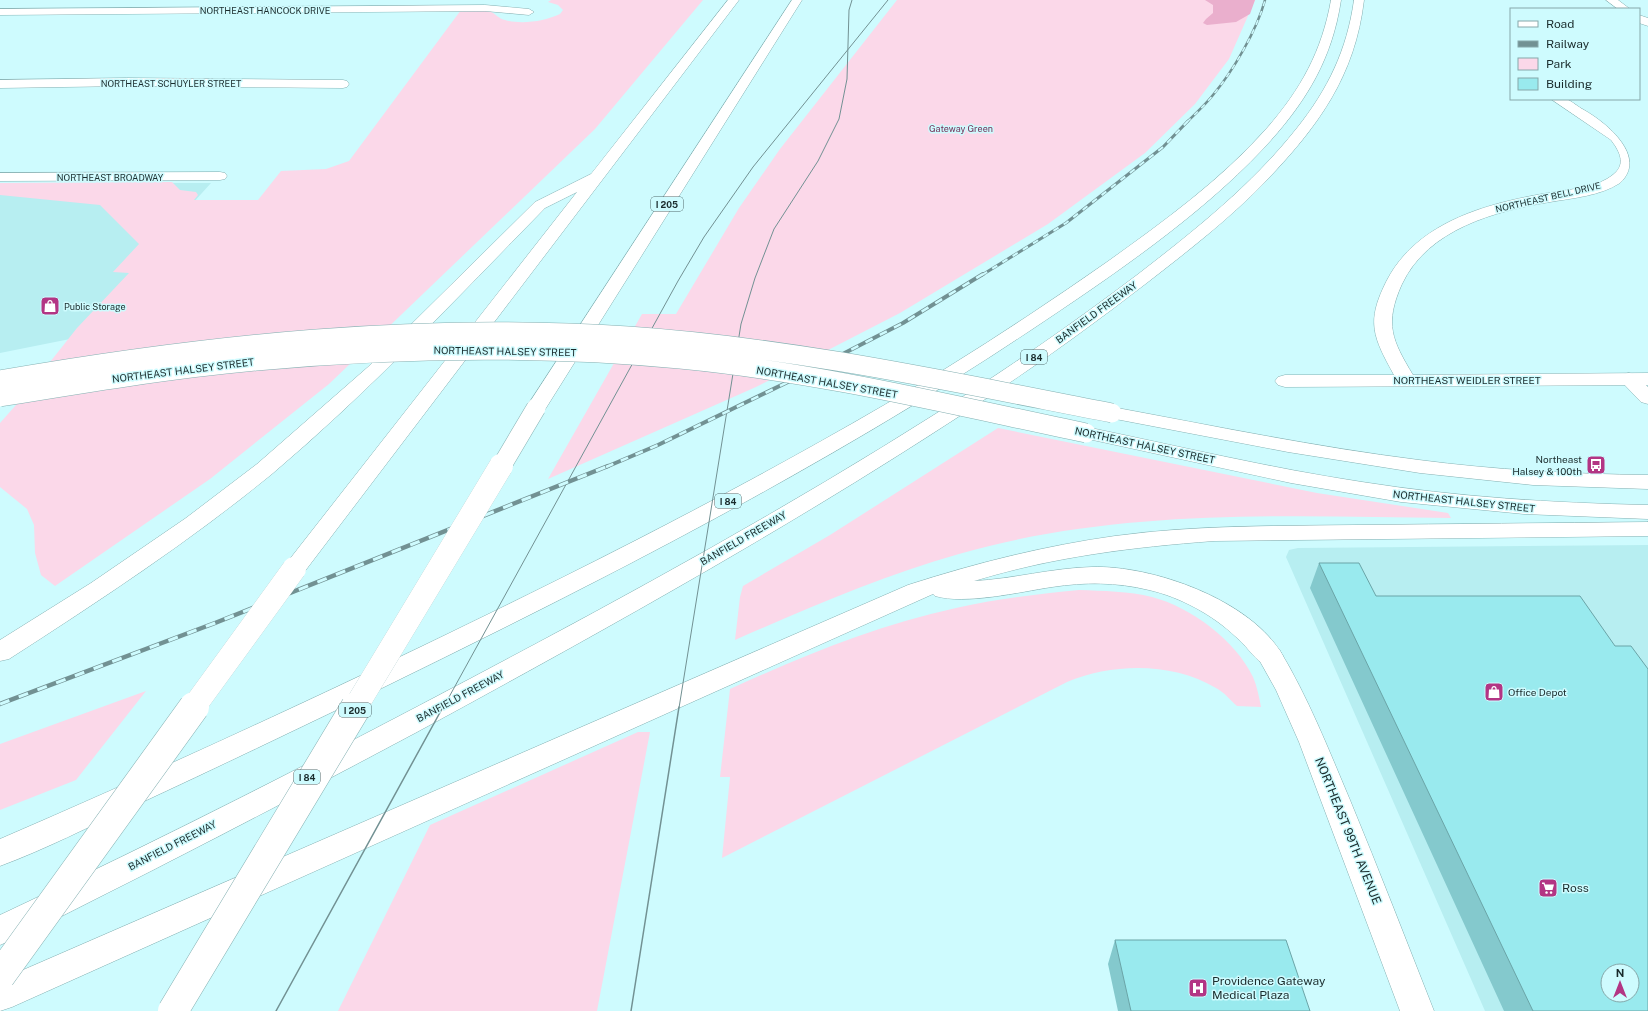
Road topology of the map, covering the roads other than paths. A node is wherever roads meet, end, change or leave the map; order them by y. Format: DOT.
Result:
graph roads {
  1 [pos="734,0"];
  2 [pos="797,0"];
  3 [pos="1336,0"];
  4 [pos="1358,0"];
  5 [pos="1611,0"];
  6 [pos="1623,8"];
  7 [pos="0,12"];
  8 [pos="529,12"];
  9 [pos="0,84"];
  10 [pos="343,84"];
  11 [pos="1559,100"];
  12 [pos="220,176"];
  13 [pos="0,177"];
  14 [pos="596,177"];
  15 [pos="1639,379"];
  16 [pos="0,380"];
  17 [pos="1407,380"];
  18 [pos="1286,381"];
  19 [pos="0,397"];
  20 [pos="1648,398"];
  21 [pos="1648,482"];
  22 [pos="1648,512"];
  23 [pos="1648,529"];
  24 [pos="916,591"];
  25 [pos="0,652"];
  26 [pos="0,853"];
  27 [pos="0,930"];
  28 [pos="0,976"];
  29 [pos="0,996"];
  30 [pos="173,1011"];
  31 [pos="1417,1011"];
  1 -- 14 [label="main road"];
  2 -- 30 [label="main road, I 205, bridge"];
  3 -- 26 [label="main road, I 84"];
  4 -- 27 [label="main road, BANFIELD FREEWAY / I 84"];
  5 -- 6 [label="main road"];
  7 -- 8 [label="main road, NORTHEAST HANCOCK DRIVE"];
  9 -- 10 [label="main road, NORTHEAST SCHUYLER STREET"];
  11 -- 17 [label="main road, NORTHEAST BELL DRIVE"];
  12 -- 13 [label="main road, NORTHEAST BROADWAY"];
  14 -- 25 [label="main road"];
  14 -- 28 [label="main road, bridge"];
  15 -- 17 [label="main road, NORTHEAST WEIDLER STREET"];
  15 -- 20 [label="main road"];
  16 -- 21 [label="main road, NORTHEAST HALSEY STREET, bridge"];
  17 -- 18 [label="main road, NORTHEAST WEIDLER STREET"];
  19 -- 22 [label="main road, NORTHEAST HALSEY STREET, bridge"];
  23 -- 24 [label="main road"];
  24 -- 29 [label="main road"];
  24 -- 31 [label="main road, NORTHEAST 99TH AVENUE"];
}
